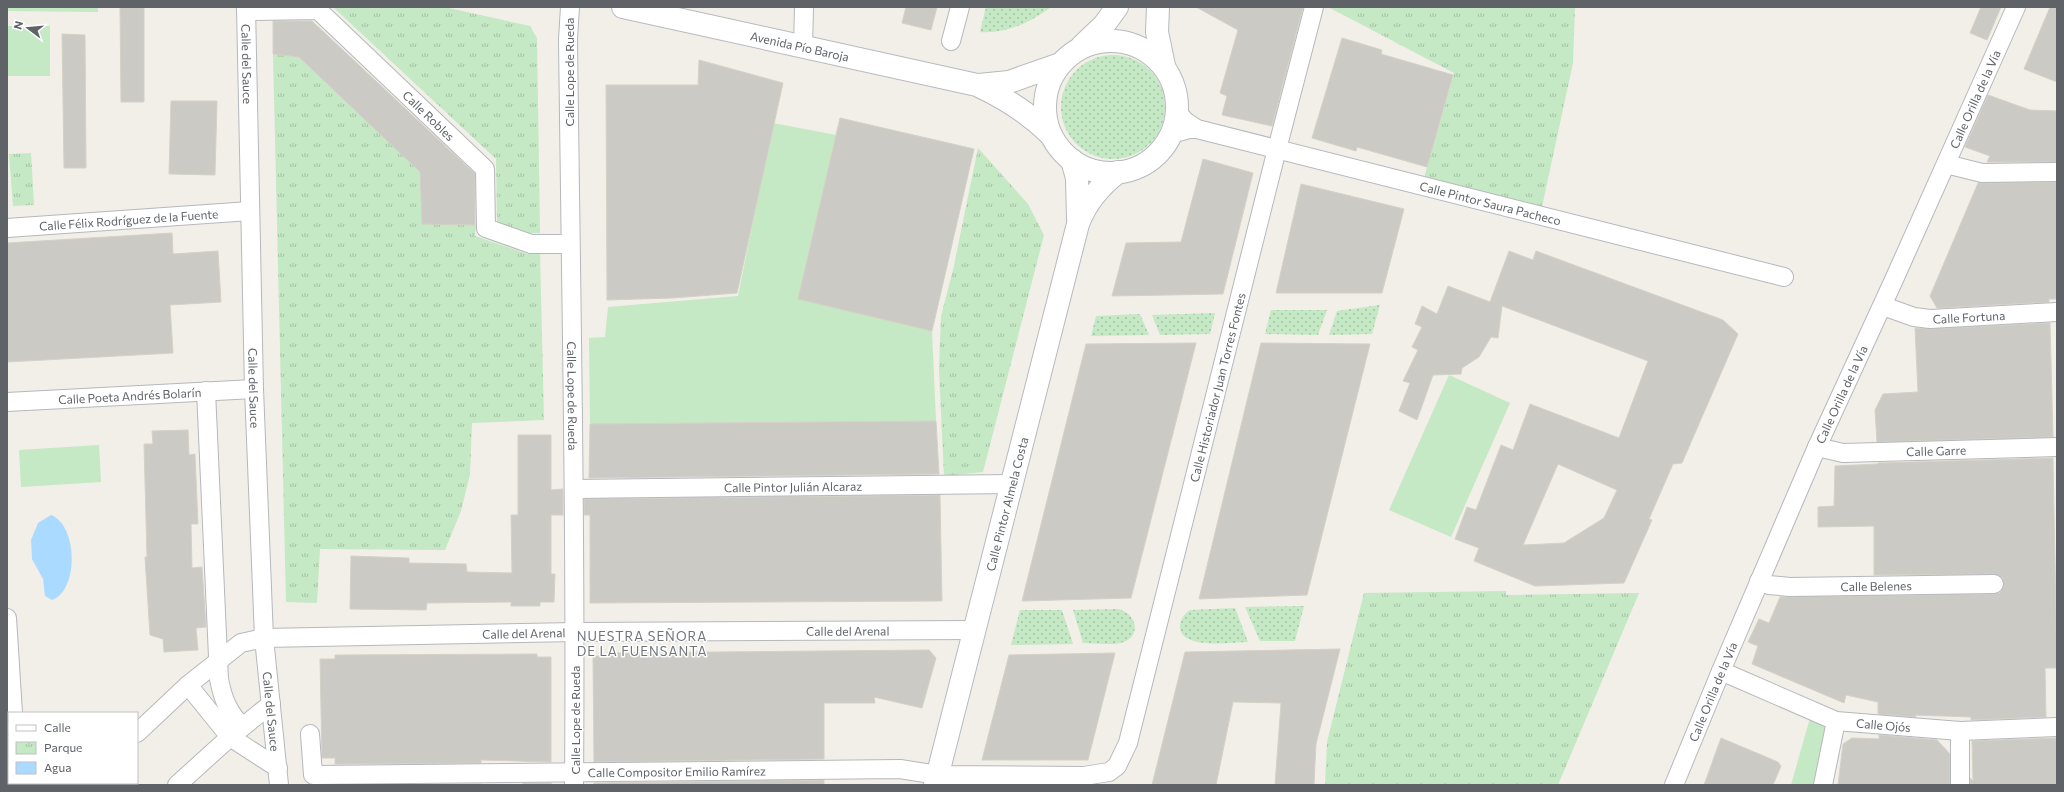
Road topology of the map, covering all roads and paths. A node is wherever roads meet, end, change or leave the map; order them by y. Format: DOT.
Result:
graph roads {
  1 [pos="570,7"];
  2 [pos="623,7"];
  3 [pos="804,7"];
  4 [pos="960,7"];
  5 [pos="1117,7"];
  6 [pos="1158,7"];
  7 [pos="1314,7"];
  8 [pos="2016,7"];
  9 [pos="246,9"];
  10 [pos="951,41"];
  11 [pos="803,47"];
  12 [pos="1081,47"];
  13 [pos="1060,64"];
  14 [pos="1164,66"];
  15 [pos="977,85"];
  16 [pos="1177,112"];
  17 [pos="1198,129"];
  18 [pos="1171,134"];
  19 [pos="1051,135"];
  20 [pos="1277,149"];
  21 [pos="1072,160"];
  22 [pos="1946,164"];
  23 [pos="1118,172"];
  24 [pos="2057,172"];
  25 [pos="250,211"];
  26 [pos="1078,224"];
  27 [pos="7,228"];
  28 [pos="570,244"];
  29 [pos="1784,278"];
  30 [pos="1883,306"];
  31 [pos="2057,312"];
  32 [pos="254,389"];
  33 [pos="206,391"];
  34 [pos="7,402"];
  35 [pos="1817,447"];
  36 [pos="2057,447"];
  37 [pos="1012,484"];
  38 [pos="574,489"];
  39 [pos="1759,581"];
  40 [pos="1994,584"];
  41 [pos="7,618"];
  42 [pos="975,630"];
  43 [pos="576,632"];
  44 [pos="264,638"];
  45 [pos="220,659"];
  46 [pos="1721,671"];
  47 [pos="188,685"];
  48 [pos="271,704"];
  49 [pos="13,712"];
  50 [pos="1836,721"];
  51 [pos="2057,727"];
  52 [pos="1960,731"];
  53 [pos="138,732"];
  54 [pos="236,732"];
  55 [pos="310,734"];
  56 [pos="1117,766"];
  57 [pos="278,777"];
  58 [pos="574,779"];
  59 [pos="937,780"];
  60 [pos="177,785"];
  61 [pos="1674,785"];
  62 [pos="1823,785"];
  63 [pos="1960,785"];
  1 -- 28 [label="street, Calle Lope de Rueda"];
  2 -- 11 [label="main road, Avenida Pío Baroja"];
  3 -- 11 [label="street"];
  4 -- 10 [label="street"];
  5 -- 12 [label="main road"];
  6 -- 14 [label="main road"];
  7 -- 20 [label="street, Calle Historiador Juan Torres Fontes"];
  8 -- 22 [label="street, Calle Orilla de la Vía"];
  9 -- 25 [label="street, Calle del Sauce"];
  9 -- 28 [label="street, Calle Robles"];
  11 -- 15 [label="main road, Avenida Pío Baroja"];
  12 -- 13 [label="main road"];
  12 -- 14 [label="main road"];
  13 -- 15 [label="main road, Avenida Pío Baroja"];
  13 -- 19 [label="main road"];
  14 -- 16 [label="main road"];
  15 -- 19 [label="main road, Avenida Pío Baroja"];
  16 -- 17 [label="street, Calle Pintor Saura Pacheco"];
  16 -- 18 [label="main road"];
  17 -- 18 [label="street, Calle Pintor Saura Pacheco"];
  17 -- 20 [label="street, Calle Pintor Saura Pacheco"];
  18 -- 23 [label="main road"];
  19 -- 21 [label="main road"];
  20 -- 29 [label="street, Calle Pintor Saura Pacheco"];
  20 -- 56 [label="street, Calle Historiador Juan Torres Fontes"];
  21 -- 23 [label="main road"];
  21 -- 26 [label="main road, Calle Pintor Almela Costa"];
  22 -- 24 [label="street"];
  22 -- 30 [label="street, Calle Orilla de la Vía"];
  23 -- 26 [label="main road, Calle Pintor Almela Costa"];
  25 -- 27 [label="street, Calle Félix Rodríguez de la Fuente"];
  25 -- 32 [label="street, Calle del Sauce"];
  26 -- 37 [label="main road, Calle Pintor Almela Costa"];
  28 -- 38 [label="street, Calle Lope de Rueda"];
  30 -- 31 [label="street, Calle Fortuna"];
  30 -- 35 [label="street, Calle Orilla de la Vía"];
  32 -- 33 [label="street, Calle Poeta Andrés Bolarín"];
  32 -- 44 [label="street, Calle del Sauce"];
  33 -- 34 [label="street, Calle Poeta Andrés Bolarín"];
  33 -- 45 [label="street, Calle del Sauce"];
  35 -- 36 [label="street, Calle Garre"];
  35 -- 39 [label="street, Calle Orilla de la Vía"];
  37 -- 38 [label="street, Calle Pintor Julián Alcaraz"];
  37 -- 42 [label="main road, Calle Pintor Almela Costa"];
  38 -- 43 [label="street, Calle Lope de Rueda"];
  39 -- 40 [label="street, Calle Belenes"];
  39 -- 46 [label="street, Calle Orilla de la Vía"];
  41 -- 49 [label="street"];
  42 -- 43 [label="street, Calle del Arenal"];
  42 -- 59 [label="main road, Calle Pintor Almela Costa"];
  43 -- 44 [label="street, Calle del Arenal"];
  43 -- 58 [label="street, Calle Lope de Rueda"];
  44 -- 45 [label="street, Calle del Arenal"];
  44 -- 48 [label="street, Calle del Sauce"];
  45 -- 47 [label="street, Calle del Arenal"];
  45 -- 54 [label="street, Calle del Sauce"];
  46 -- 50 [label="street, Calle Ojós"];
  46 -- 61 [label="street, Calle Orilla de la Vía"];
  47 -- 53 [label="street, Calle del Arenal"];
  47 -- 54 [label="street, Calle del Sauce"];
  48 -- 54 [label="street"];
  48 -- 57 [label="street, Calle del Sauce"];
  50 -- 52 [label="street, Calle Ojós"];
  50 -- 62 [label="street"];
  51 -- 52 [label="street, Calle Ojós"];
  52 -- 63 [label="street"];
  54 -- 57 [label="street, Calle del Sauce"];
  54 -- 60 [label="street"];
  55 -- 58 [label="street, Calle Compositor Emilio Ramírez"];
  56 -- 59 [label="street, Calle Compositor Emilio Ramírez"];
  58 -- 59 [label="street, Calle Compositor Emilio Ramírez"];
}
